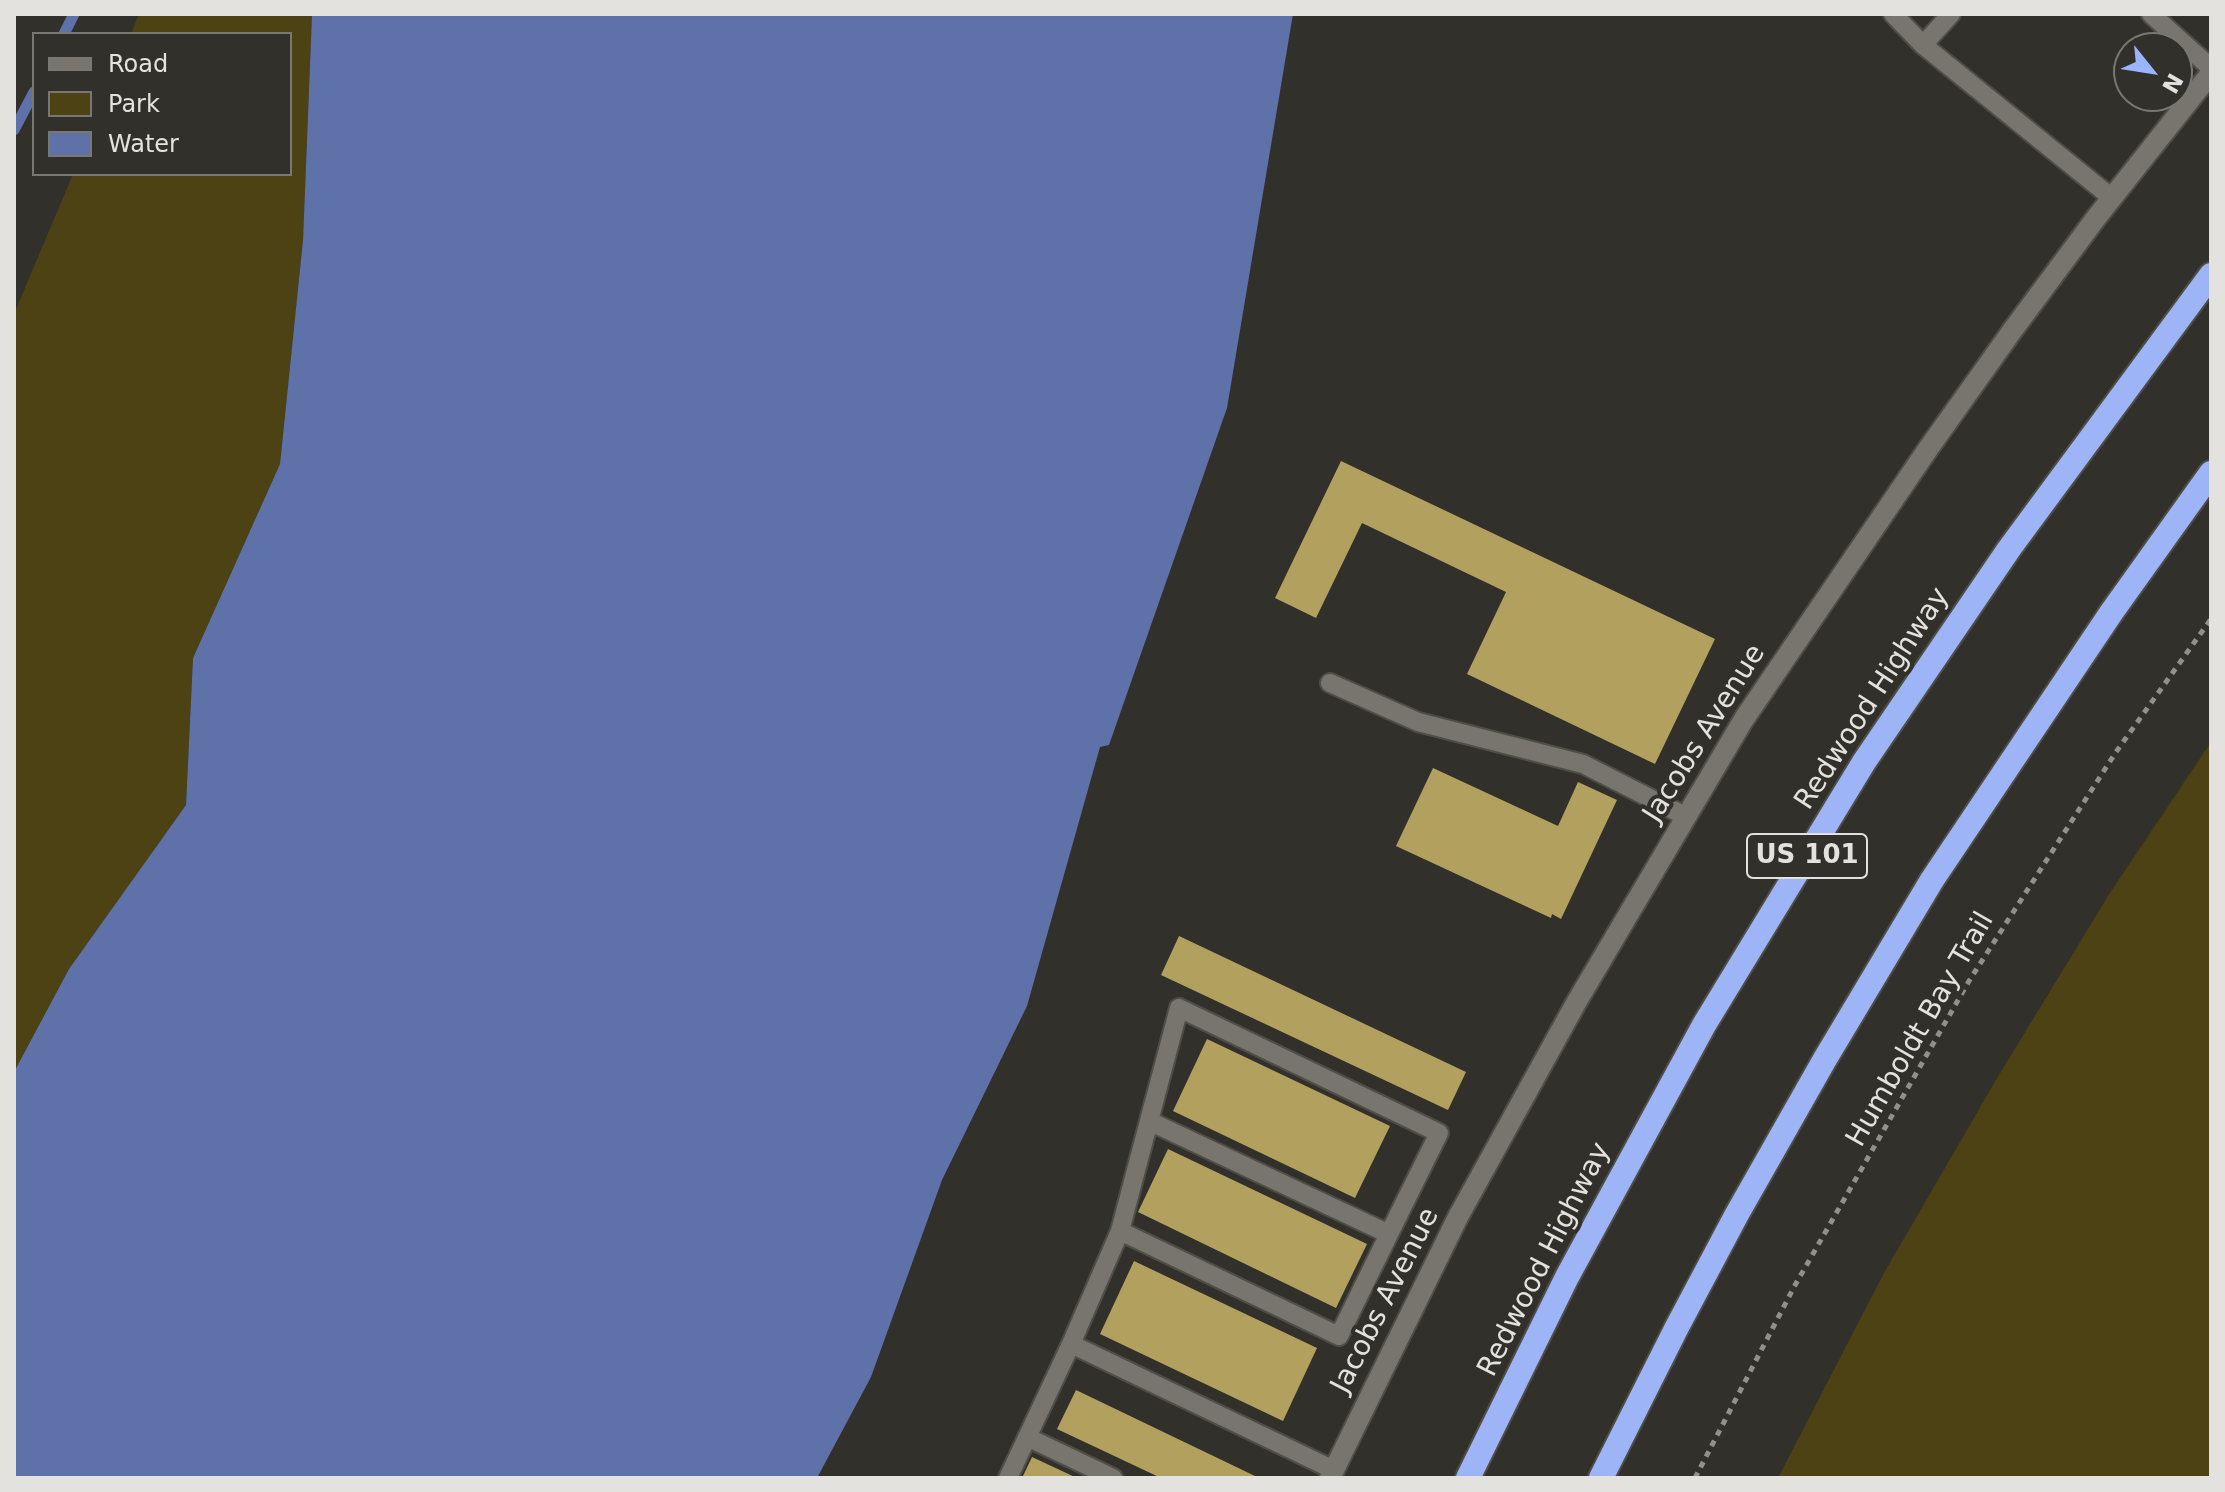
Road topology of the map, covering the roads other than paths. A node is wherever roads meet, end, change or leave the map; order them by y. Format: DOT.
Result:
graph roads {
  1 [pos="1893,14"];
  2 [pos="1951,14"];
  3 [pos="2151,14"];
  4 [pos="1923,45"];
  5 [pos="2211,71"];
  6 [pos="2112,198"];
  7 [pos="2211,275"];
  8 [pos="2211,473"];
  9 [pos="1330,683"];
  10 [pos="1685,816"];
  11 [pos="1149,1121"];
  12 [pos="1120,1231"];
  13 [pos="1389,1234"];
  14 [pos="1071,1344"];
  15 [pos="1027,1437"];
  16 [pos="1332,1474"];
  17 [pos="1008,1478"];
  18 [pos="1113,1478"];
  19 [pos="1468,1478"];
  20 [pos="1601,1478"];
  1 -- 4 [label="lane"];
  2 -- 4 [label="lane"];
  3 -- 5 [label="lane"];
  4 -- 6 [label="lane"];
  5 -- 6 [label="street, Jacobs Avenue"];
  6 -- 10 [label="street, Jacobs Avenue"];
  7 -- 19 [label="highway, Redwood Highway / US 101"];
  8 -- 20 [label="highway"];
  9 -- 10 [label="lane"];
  10 -- 16 [label="street, Jacobs Avenue"];
  11 -- 12 [label="lane"];
  11 -- 13 [label="lane"];
  11 -- 13 [label="lane"];
  12 -- 13 [label="lane"];
  12 -- 14 [label="lane"];
  14 -- 15 [label="lane"];
  14 -- 16 [label="lane"];
  15 -- 17 [label="lane"];
  15 -- 18 [label="lane"];
}
